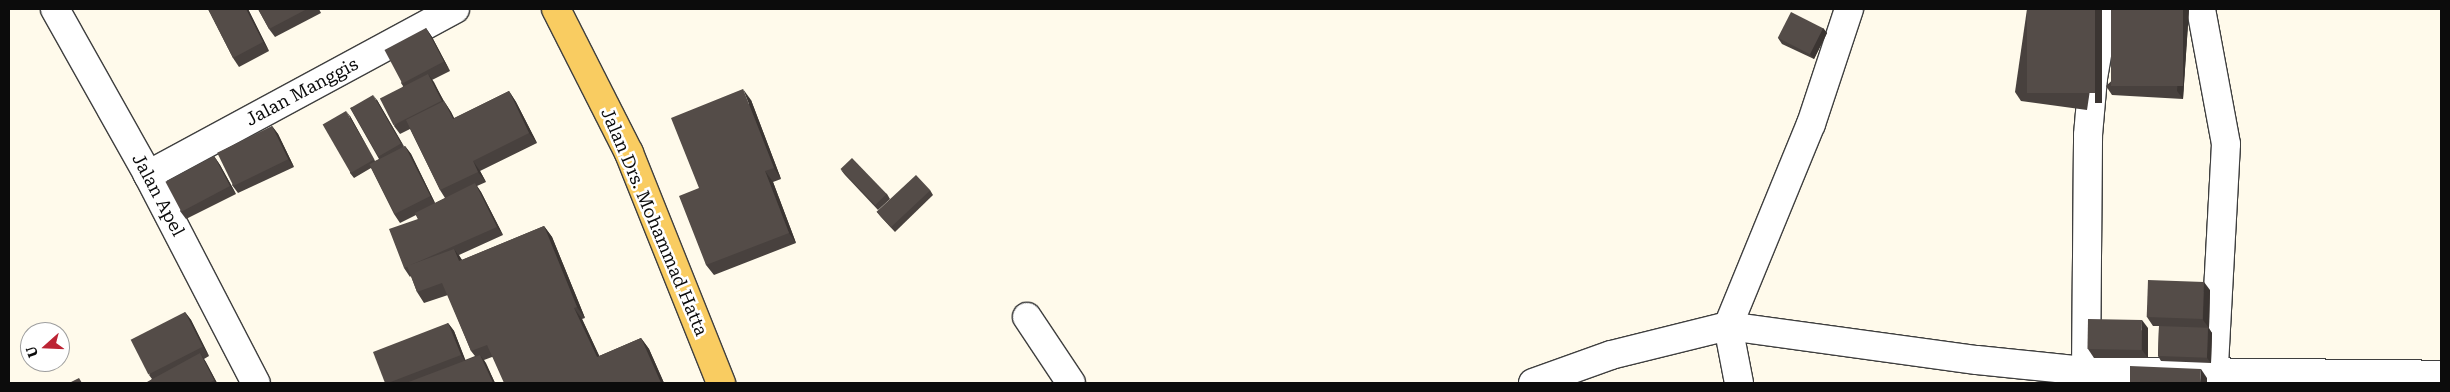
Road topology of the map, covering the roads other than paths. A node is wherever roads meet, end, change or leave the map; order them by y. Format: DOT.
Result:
graph roads {
  1 [pos="55,9"];
  2 [pos="455,9"];
  3 [pos="556,9"];
  4 [pos="1849,9"];
  5 [pos="2105,9"];
  6 [pos="2201,9"];
  7 [pos="148,174"];
  8 [pos="1027,317"];
  9 [pos="1728,326"];
  10 [pos="2086,371"];
  11 [pos="2441,375"];
  12 [pos="2213,378"];
  13 [pos="1544,382"];
  14 [pos="256,383"];
  15 [pos="721,383"];
  16 [pos="1071,383"];
  17 [pos="1739,383"];
  1 -- 7 [label="street, Jalan Apel"];
  2 -- 7 [label="street, Jalan Manggis"];
  3 -- 15 [label="main road, Jalan Drs. Mohammad Hatta"];
  4 -- 9 [label="street"];
  5 -- 10 [label="street"];
  6 -- 12 [label="street"];
  7 -- 14 [label="street, Jalan Apel"];
  8 -- 16 [label="street"];
  9 -- 10 [label="street"];
  9 -- 13 [label="street"];
  9 -- 17 [label="street"];
  10 -- 12 [label="street"];
  11 -- 12 [label="street"];
}
